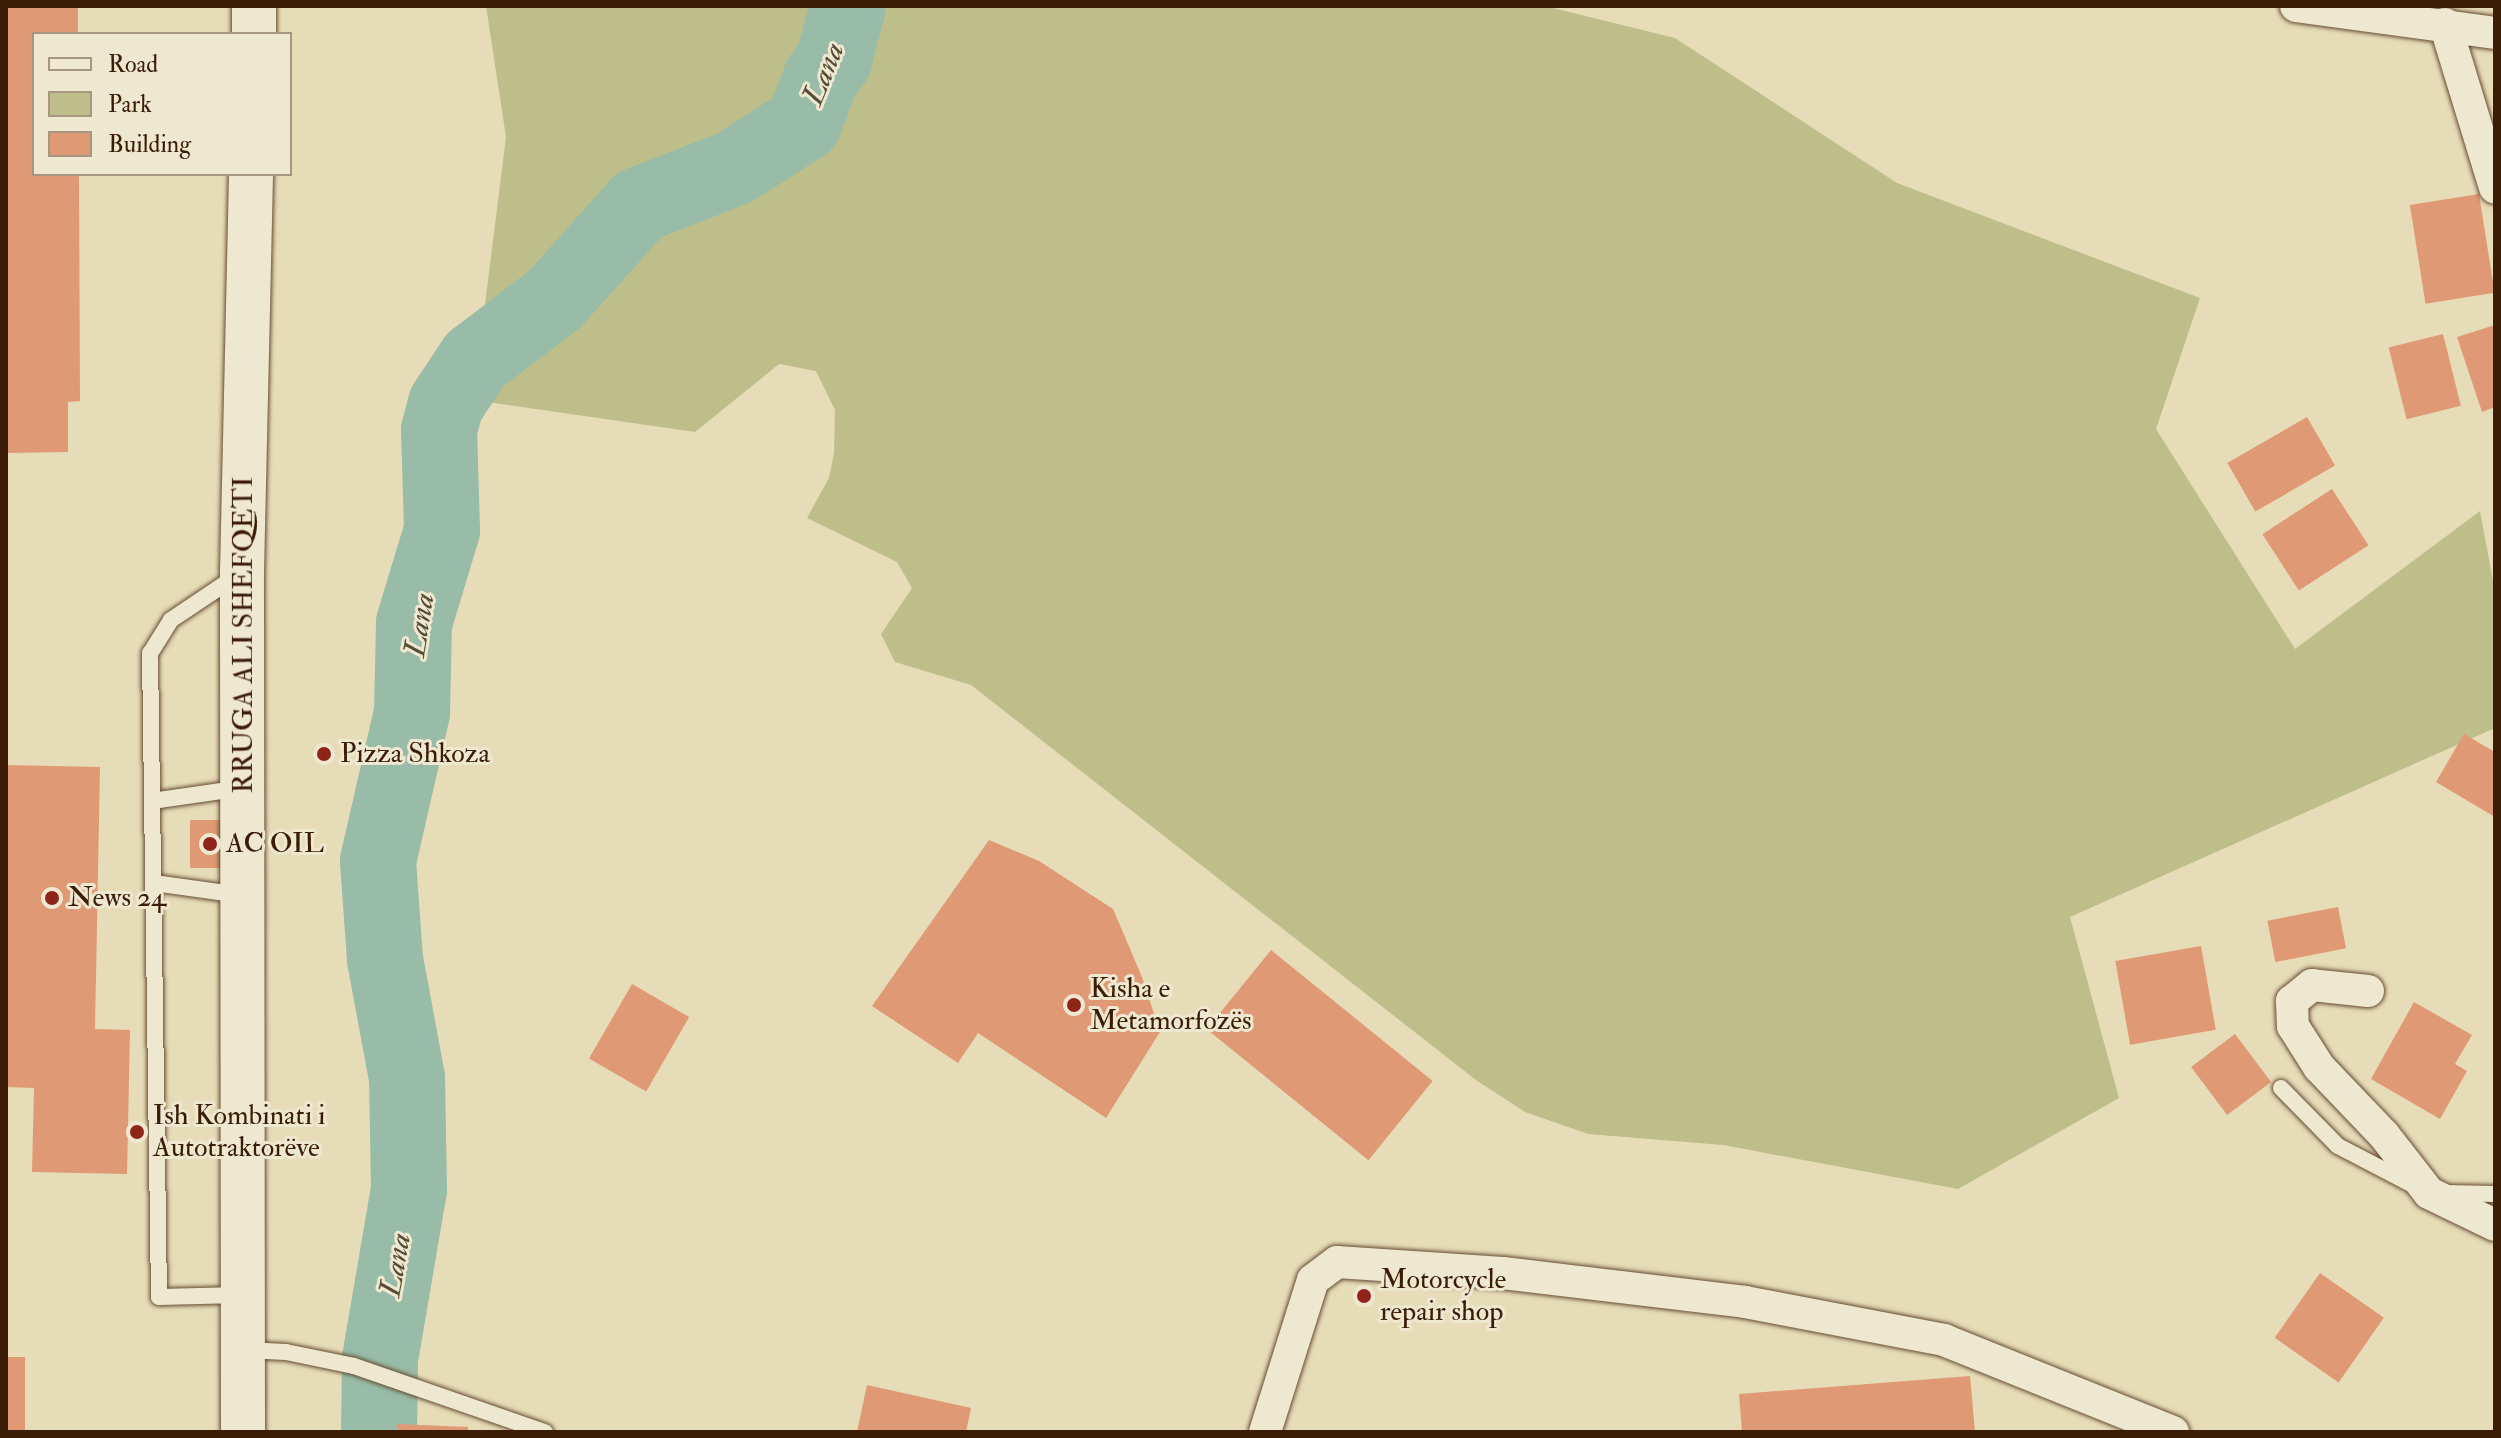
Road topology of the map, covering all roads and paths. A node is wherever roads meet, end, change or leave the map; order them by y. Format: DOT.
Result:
graph roads {
  1 [pos="254,6"];
  2 [pos="2296,6"];
  3 [pos="2445,24"];
  4 [pos="254,32"];
  5 [pos="2495,33"];
  6 [pos="251,176"];
  7 [pos="2495,188"];
  8 [pos="242,572"];
  9 [pos="244,788"];
  10 [pos="152,801"];
  11 [pos="154,883"];
  12 [pos="241,895"];
  13 [pos="2368,991"];
  14 [pos="2281,1088"];
  15 [pos="2429,1193"];
  16 [pos="2495,1194"];
  17 [pos="2495,1225"];
  18 [pos="244,1295"];
  19 [pos="243,1350"];
  20 [pos="243,1432"];
  21 [pos="545,1432"];
  22 [pos="1265,1432"];
  23 [pos="2173,1432"];
  1 -- 4 [label="main road"];
  2 -- 3 [label="street"];
  3 -- 5 [label="street"];
  3 -- 7 [label="street"];
  6 -- 8 [label="main road, RRUGA ALI SHEFQETI"];
  8 -- 9 [label="main road, RRUGA ALI SHEFQETI"];
  8 -- 10 [label="lane"];
  9 -- 10 [label="lane"];
  9 -- 12 [label="main road, RRUGA ALI SHEFQETI"];
  10 -- 11 [label="lane"];
  11 -- 12 [label="lane"];
  11 -- 18 [label="lane"];
  12 -- 18 [label="main road, RRUGA ALI SHEFQETI"];
  13 -- 15 [label="street"];
  14 -- 15 [label="lane"];
  15 -- 16 [label="lane"];
  15 -- 17 [label="street"];
  18 -- 19 [label="main road, RRUGA ALI SHEFQETI"];
  19 -- 20 [label="main road, RRUGA ALI SHEFQETI"];
  19 -- 21 [label="lane"];
  22 -- 23 [label="street"];
}
